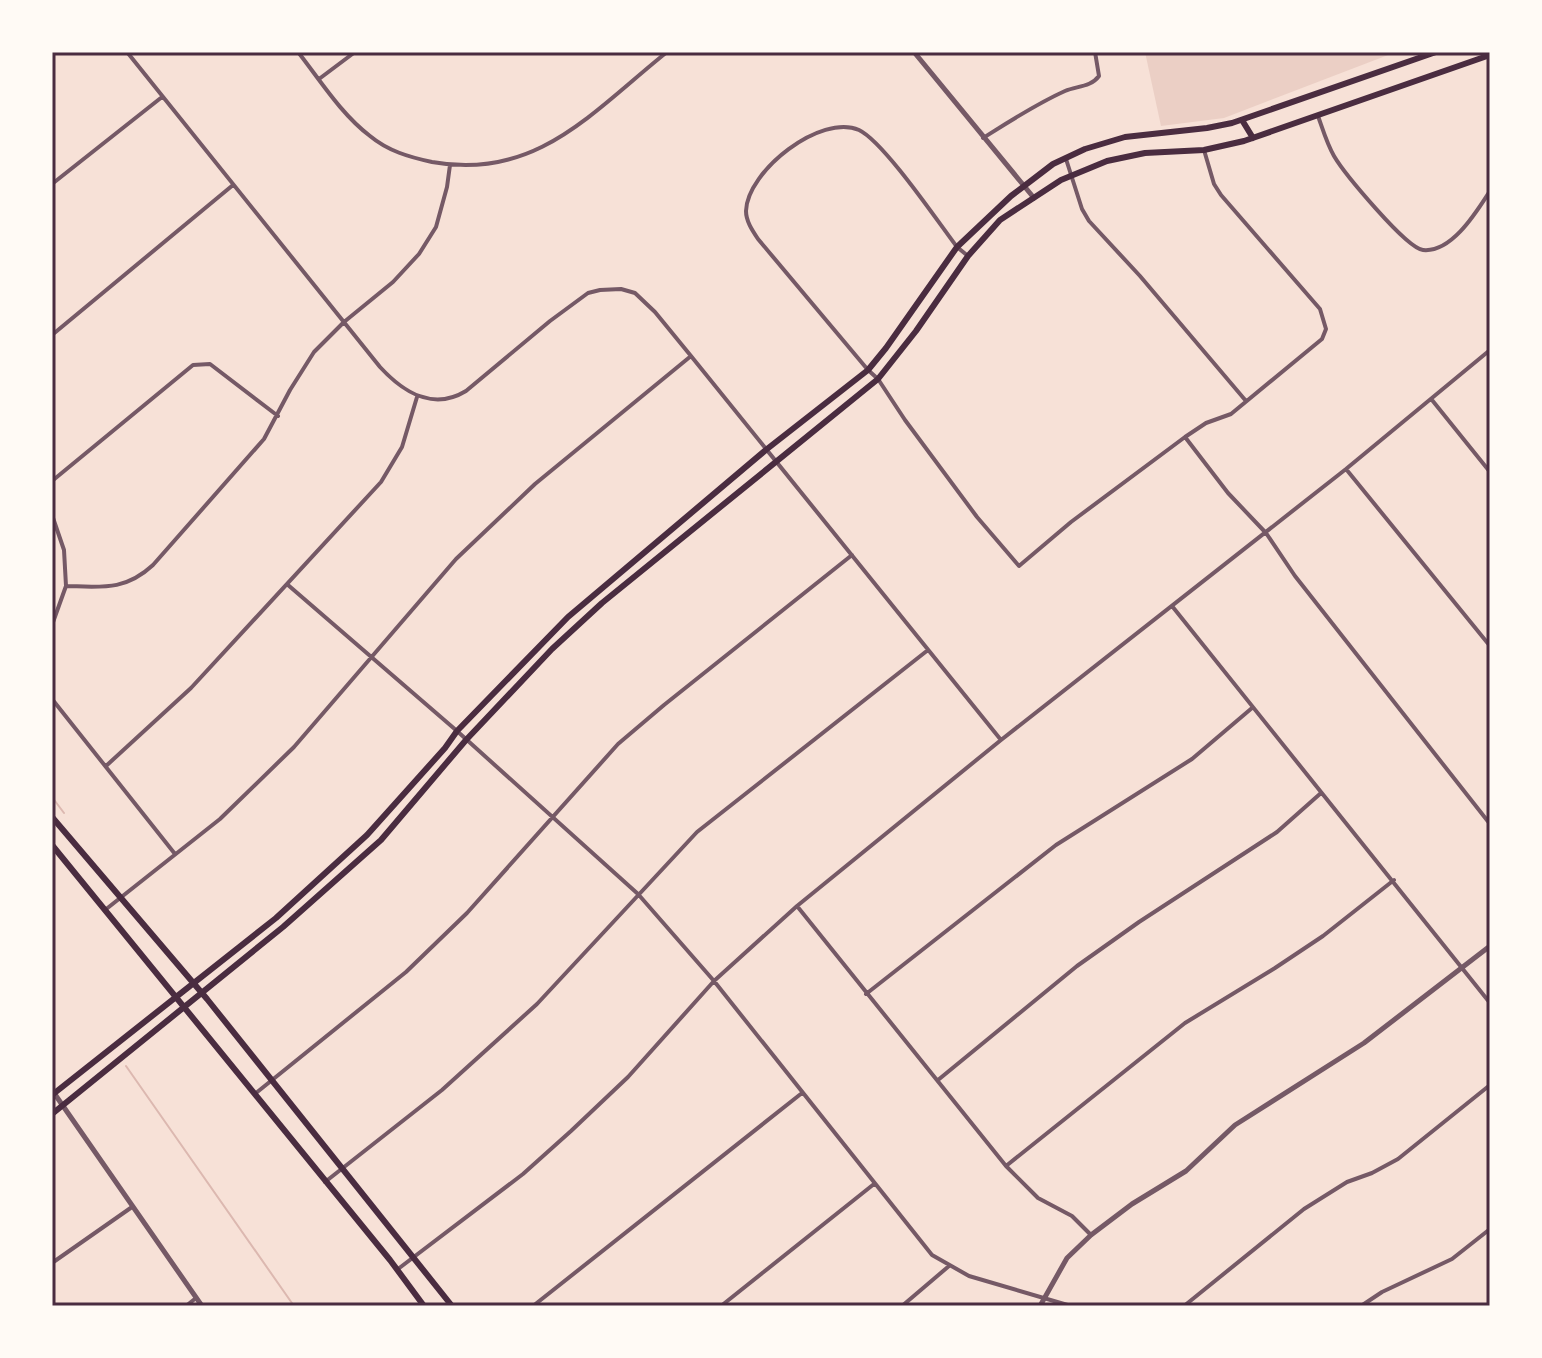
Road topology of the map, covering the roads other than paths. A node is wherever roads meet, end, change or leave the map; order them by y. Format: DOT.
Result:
graph roads {
  1 [pos="127,52"];
  2 [pos="298,52"];
  3 [pos="355,52"];
  4 [pos="667,52"];
  5 [pos="1095,52"];
  6 [pos="1436,52"];
  7 [pos="918,53"];
  8 [pos="1490,55"];
  9 [pos="319,79"];
  10 [pos="162,97"];
  11 [pos="1318,116"];
  12 [pos="1242,120"];
  13 [pos="983,138"];
  14 [pos="1253,138"];
  15 [pos="1204,150"];
  16 [pos="1066,157"];
  17 [pos="450,165"];
  18 [pos="1071,175"];
  19 [pos="52,184"];
  20 [pos="233,185"];
  21 [pos="1023,186"];
  22 [pos="1490,191"];
  23 [pos="1034,198"];
  24 [pos="957,247"];
  25 [pos="968,256"];
  26 [pos="906,321"];
  27 [pos="344,322"];
  28 [pos="916,331"];
  29 [pos="52,335"];
  30 [pos="1490,350"];
  31 [pos="691,356"];
  32 [pos="868,370"];
  33 [pos="878,379"];
  34 [pos="417,397"];
  35 [pos="1432,400"];
  36 [pos="1246,401"];
  37 [pos="278,416"];
  38 [pos="1185,437"];
  39 [pos="767,449"];
  40 [pos="777,462"];
  41 [pos="1346,469"];
  42 [pos="1490,472"];
  43 [pos="52,481"];
  44 [pos="52,515"];
  45 [pos="1266,533"];
  46 [pos="852,555"];
  47 [pos="288,585"];
  48 [pos="66,586"];
  49 [pos="1172,606"];
  50 [pos="52,625"];
  51 [pos="1490,646"];
  52 [pos="928,650"];
  53 [pos="373,657"];
  54 [pos="52,699"];
  55 [pos="1252,708"];
  56 [pos="457,731"];
  57 [pos="466,740"];
  58 [pos="1001,740"];
  59 [pos="106,766"];
  60 [pos="1321,793"];
  61 [pos="52,817"];
  62 [pos="553,819"];
  63 [pos="1490,824"];
  64 [pos="52,845"];
  65 [pos="175,854"];
  66 [pos="1394,880"];
  67 [pos="638,894"];
  68 [pos="119,897"];
  69 [pos="797,906"];
  70 [pos="105,910"];
  71 [pos="283,912"];
  72 [pos="290,920"];
  73 [pos="1490,946"];
  74 [pos="1462,968"];
  75 [pos="714,981"];
  76 [pos="193,982"];
  77 [pos="202,992"];
  78 [pos="866,994"];
  79 [pos="175,996"];
  80 [pos="1490,1003"];
  81 [pos="184,1006"];
  82 [pos="272,1080"];
  83 [pos="938,1080"];
  84 [pos="1490,1085"];
  85 [pos="53,1092"];
  86 [pos="802,1093"];
  87 [pos="254,1094"];
  88 [pos="64,1105"];
  89 [pos="52,1114"];
  90 [pos="1006,1166"];
  91 [pos="342,1168"];
  92 [pos="324,1182"];
  93 [pos="874,1184"];
  94 [pos="132,1207"];
  95 [pos="1490,1229"];
  96 [pos="1091,1235"];
  97 [pos="413,1257"];
  98 [pos="52,1263"];
  99 [pos="949,1266"];
  100 [pos="397,1270"];
  101 [pos="196,1298"];
  102 [pos="1044,1298"];
  103 [pos="186,1306"];
  104 [pos="202,1306"];
  105 [pos="424,1306"];
  106 [pos="452,1306"];
  107 [pos="533,1306"];
  108 [pos="721,1306"];
  109 [pos="902,1306"];
  110 [pos="1040,1306"];
  111 [pos="1071,1306"];
  112 [pos="1184,1306"];
  113 [pos="1361,1306"];
  1 -- 10 [label="street"];
  2 -- 9 [label="street"];
  3 -- 9 [label="street"];
  4 -- 17 [label="street"];
  5 -- 13 [label="street"];
  6 -- 12 [label="main road"];
  7 -- 13 [label="street"];
  8 -- 11 [label="main road"];
  9 -- 17 [label="street"];
  10 -- 19 [label="street"];
  10 -- 20 [label="street"];
  11 -- 14 [label="main road"];
  11 -- 22 [label="street"];
  12 -- 14 [label="main road"];
  12 -- 16 [label="main road"];
  13 -- 21 [label="street"];
  14 -- 15 [label="main road"];
  15 -- 18 [label="main road"];
  15 -- 36 [label="street"];
  16 -- 18 [label="street"];
  16 -- 21 [label="main road"];
  17 -- 27 [label="street"];
  18 -- 23 [label="main road"];
  18 -- 36 [label="street"];
  20 -- 27 [label="street"];
  20 -- 29 [label="street"];
  21 -- 23 [label="street"];
  21 -- 24 [label="main road"];
  23 -- 25 [label="main road"];
  24 -- 25 [label="street"];
  24 -- 26 [label="main road"];
  24 -- 32 [label="street"];
  25 -- 28 [label="main road"];
  26 -- 28 [label="main road"];
  26 -- 32 [label="main road"];
  27 -- 34 [label="street"];
  27 -- 37 [label="street"];
  28 -- 33 [label="main road"];
  30 -- 35 [label="street"];
  31 -- 34 [label="street"];
  31 -- 39 [label="street"];
  31 -- 53 [label="street"];
  32 -- 33 [label="street"];
  32 -- 39 [label="main road"];
  33 -- 38 [label="street"];
  33 -- 40 [label="main road"];
  34 -- 47 [label="street"];
  35 -- 41 [label="street"];
  35 -- 42 [label="street"];
  36 -- 38 [label="street"];
  37 -- 43 [label="street"];
  37 -- 48 [label="street"];
  38 -- 45 [label="street"];
  39 -- 40 [label="street"];
  39 -- 56 [label="main road"];
  40 -- 46 [label="street"];
  40 -- 57 [label="main road"];
  41 -- 45 [label="street"];
  41 -- 51 [label="street"];
  44 -- 48 [label="street"];
  45 -- 49 [label="street"];
  45 -- 63 [label="street"];
  46 -- 52 [label="street"];
  46 -- 62 [label="street"];
  47 -- 53 [label="street"];
  47 -- 59 [label="street"];
  48 -- 50 [label="street"];
  49 -- 55 [label="street"];
  49 -- 58 [label="street"];
  52 -- 58 [label="street"];
  52 -- 67 [label="street"];
  53 -- 56 [label="street"];
  53 -- 65 [label="street"];
  54 -- 59 [label="street"];
  55 -- 60 [label="street"];
  55 -- 78 [label="street"];
  56 -- 57 [label="street"];
  56 -- 71 [label="main road"];
  57 -- 62 [label="street"];
  57 -- 72 [label="main road"];
  58 -- 69 [label="street"];
  59 -- 65 [label="street"];
  60 -- 66 [label="street"];
  60 -- 83 [label="street"];
  61 -- 68 [label="main road"];
  62 -- 67 [label="street"];
  62 -- 82 [label="street"];
  64 -- 70 [label="main road"];
  65 -- 68 [label="street"];
  66 -- 74 [label="street"];
  66 -- 90 [label="street"];
  67 -- 75 [label="street"];
  67 -- 91 [label="street"];
  68 -- 70 [label="street"];
  68 -- 76 [label="main road"];
  69 -- 75 [label="street"];
  69 -- 78 [label="street"];
  70 -- 79 [label="main road"];
  71 -- 72 [label="main road"];
  71 -- 76 [label="main road"];
  72 -- 77 [label="main road"];
  73 -- 74 [label="street"];
  74 -- 80 [label="street"];
  74 -- 96 [label="street"];
  75 -- 86 [label="street"];
  75 -- 97 [label="street"];
  76 -- 77 [label="main road"];
  76 -- 79 [label="main road"];
  77 -- 81 [label="main road"];
  77 -- 82 [label="main road"];
  78 -- 83 [label="street"];
  79 -- 81 [label="main road"];
  79 -- 85 [label="main road"];
  81 -- 87 [label="main road"];
  81 -- 88 [label="main road"];
  82 -- 87 [label="street"];
  82 -- 91 [label="main road"];
  83 -- 90 [label="street"];
  84 -- 112 [label="street"];
  85 -- 88 [label="street"];
  86 -- 93 [label="street"];
  86 -- 107 [label="street"];
  87 -- 92 [label="main road"];
  88 -- 89 [label="main road"];
  88 -- 94 [label="street"];
  90 -- 96 [label="street"];
  91 -- 92 [label="street"];
  91 -- 97 [label="main road"];
  92 -- 100 [label="main road"];
  93 -- 99 [label="street"];
  93 -- 108 [label="street"];
  94 -- 98 [label="street"];
  94 -- 101 [label="street"];
  95 -- 113 [label="street"];
  96 -- 102 [label="street"];
  97 -- 100 [label="street"];
  97 -- 106 [label="main road"];
  99 -- 102 [label="street"];
  99 -- 109 [label="street"];
  100 -- 105 [label="main road"];
  101 -- 103 [label="street"];
  101 -- 104 [label="street"];
  102 -- 110 [label="street"];
  102 -- 111 [label="street"];
}
